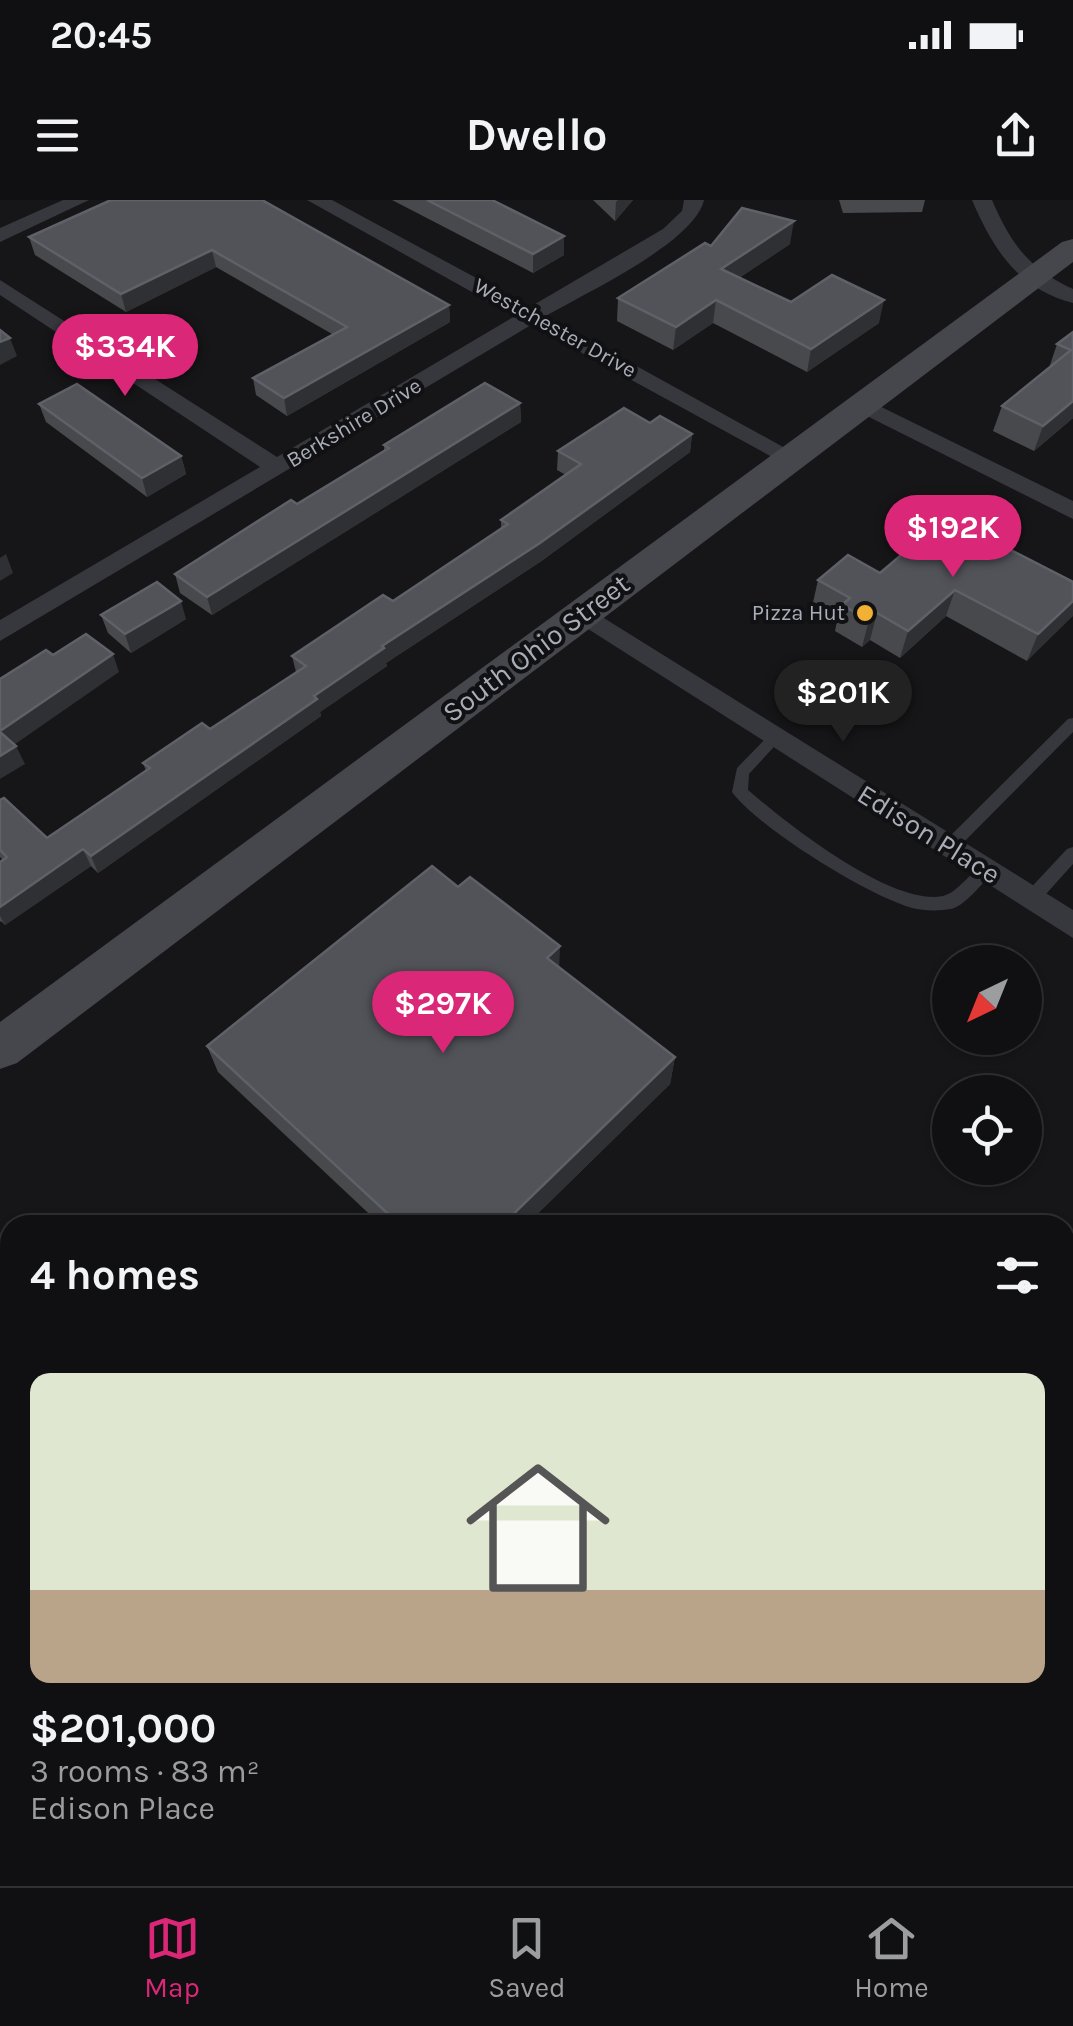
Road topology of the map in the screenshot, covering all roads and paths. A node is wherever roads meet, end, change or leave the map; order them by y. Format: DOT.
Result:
graph roads {
  1 [pos="80,200"];
  2 [pos="317,200"];
  3 [pos="694,200"];
  4 [pos="982,200"];
  5 [pos="0,236"];
  6 [pos="1073,248"];
  7 [pos="1031,279"];
  8 [pos="0,286"];
  9 [pos="1073,297"];
  10 [pos="534,316"];
  11 [pos="863,405"];
  12 [pos="791,458"];
  13 [pos="278,468"];
  14 [pos="1073,511"];
  15 [pos="582,614"];
  16 [pos="0,632"];
  17 [pos="1073,724"];
  18 [pos="776,737"];
  19 [pos="948,847"];
  20 [pos="1073,853"];
  21 [pos="986,870"];
  22 [pos="1032,900"];
  23 [pos="1073,926"];
  24 [pos="0,1049"];
  1 -- 5 [label="street"];
  2 -- 10 [label="street, Westchester Drive"];
  3 -- 10 [label="street, Berkshire Drive"];
  4 -- 7 [label="street"];
  6 -- 7 [label="main road, South Ohio Street"];
  7 -- 9 [label="street"];
  7 -- 11 [label="main road, South Ohio Street"];
  8 -- 13 [label="street"];
  10 -- 12 [label="street, Westchester Drive"];
  10 -- 13 [label="street, Berkshire Drive"];
  11 -- 12 [label="main road, South Ohio Street"];
  11 -- 14 [label="street"];
  12 -- 15 [label="main road, South Ohio Street"];
  13 -- 16 [label="street, Berkshire Drive"];
  15 -- 18 [label="street, Edison Place"];
  15 -- 24 [label="main road, South Ohio Street"];
  17 -- 19 [label="lane"];
  18 -- 19 [label="street, Edison Place"];
  18 -- 21 [label="lane"];
  19 -- 21 [label="street, Edison Place"];
  20 -- 22 [label="lane"];
  21 -- 22 [label="street, Edison Place"];
  22 -- 23 [label="street, Edison Place"];
}
